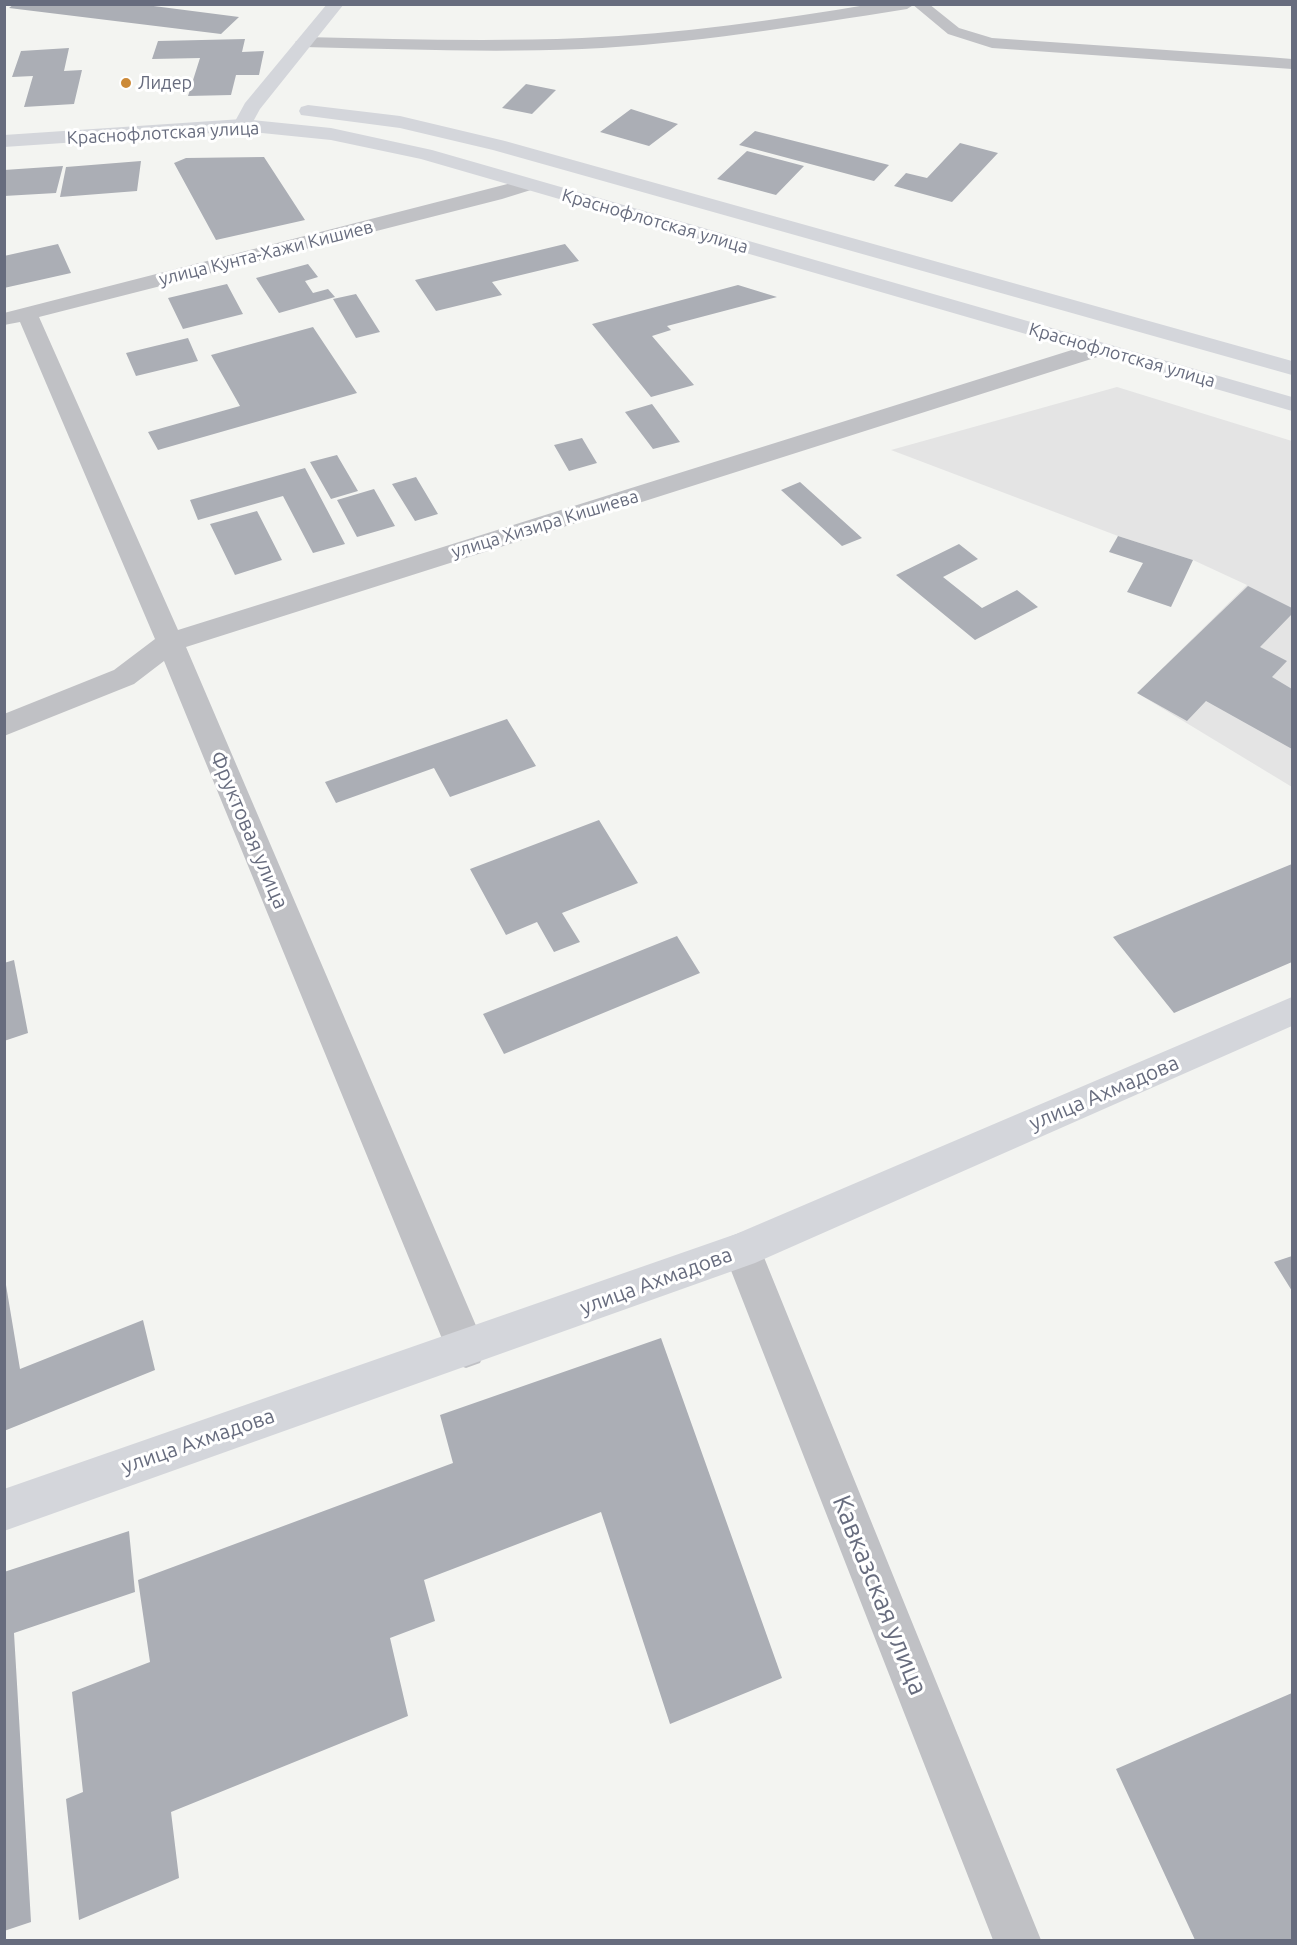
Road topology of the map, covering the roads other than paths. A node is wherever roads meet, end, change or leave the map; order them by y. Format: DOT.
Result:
graph roads {
  1 [pos="336,4"];
  2 [pos="907,4"];
  3 [pos="919,4"];
  4 [pos="304,42"];
  5 [pos="1293,64"];
  6 [pos="252,107"];
  7 [pos="217,108"];
  8 [pos="273,108"];
  9 [pos="295,109"];
  10 [pos="242,125"];
  11 [pos="4,141"];
  12 [pos="527,185"];
  13 [pos="16,316"];
  14 [pos="1099,349"];
  15 [pos="1293,368"];
  16 [pos="1293,404"];
  17 [pos="170,642"];
  18 [pos="4,726"];
  19 [pos="1293,1011"];
  20 [pos="742,1250"];
  21 [pos="466,1349"];
  22 [pos="4,1510"];
  23 [pos="1017,1941"];
  1 -- 4 [label="main road"];
  2 -- 4 [label="street"];
  3 -- 5 [label="lane"];
  4 -- 6 [label="main road"];
  6 -- 7 [label="main road, Краснофлотская улица"];
  6 -- 8 [label="main road, Краснофлотская улица"];
  6 -- 10 [label="main road"];
  9 -- 15 [label="main road, Краснофлотская улица"];
  10 -- 11 [label="main road, Краснофлотская улица"];
  10 -- 12 [label="main road, Краснофлотская улица"];
  12 -- 13 [label="street, улица Кунта-Хажи Кишиев"];
  12 -- 14 [label="main road, Краснофлотская улица"];
  13 -- 17 [label="street, Фруктовая улица"];
  14 -- 16 [label="main road, Краснофлотская улица"];
  14 -- 17 [label="street, улица Хизира Кишиева"];
  17 -- 18 [label="street, улица Хизира Кишиева"];
  17 -- 21 [label="street, Фруктовая улица"];
  19 -- 20 [label="main road, улица Ахмадова"];
  20 -- 21 [label="main road, улица Ахмадова"];
  20 -- 23 [label="street, Кавказская улица"];
  21 -- 22 [label="main road, улица Ахмадова"];
}
